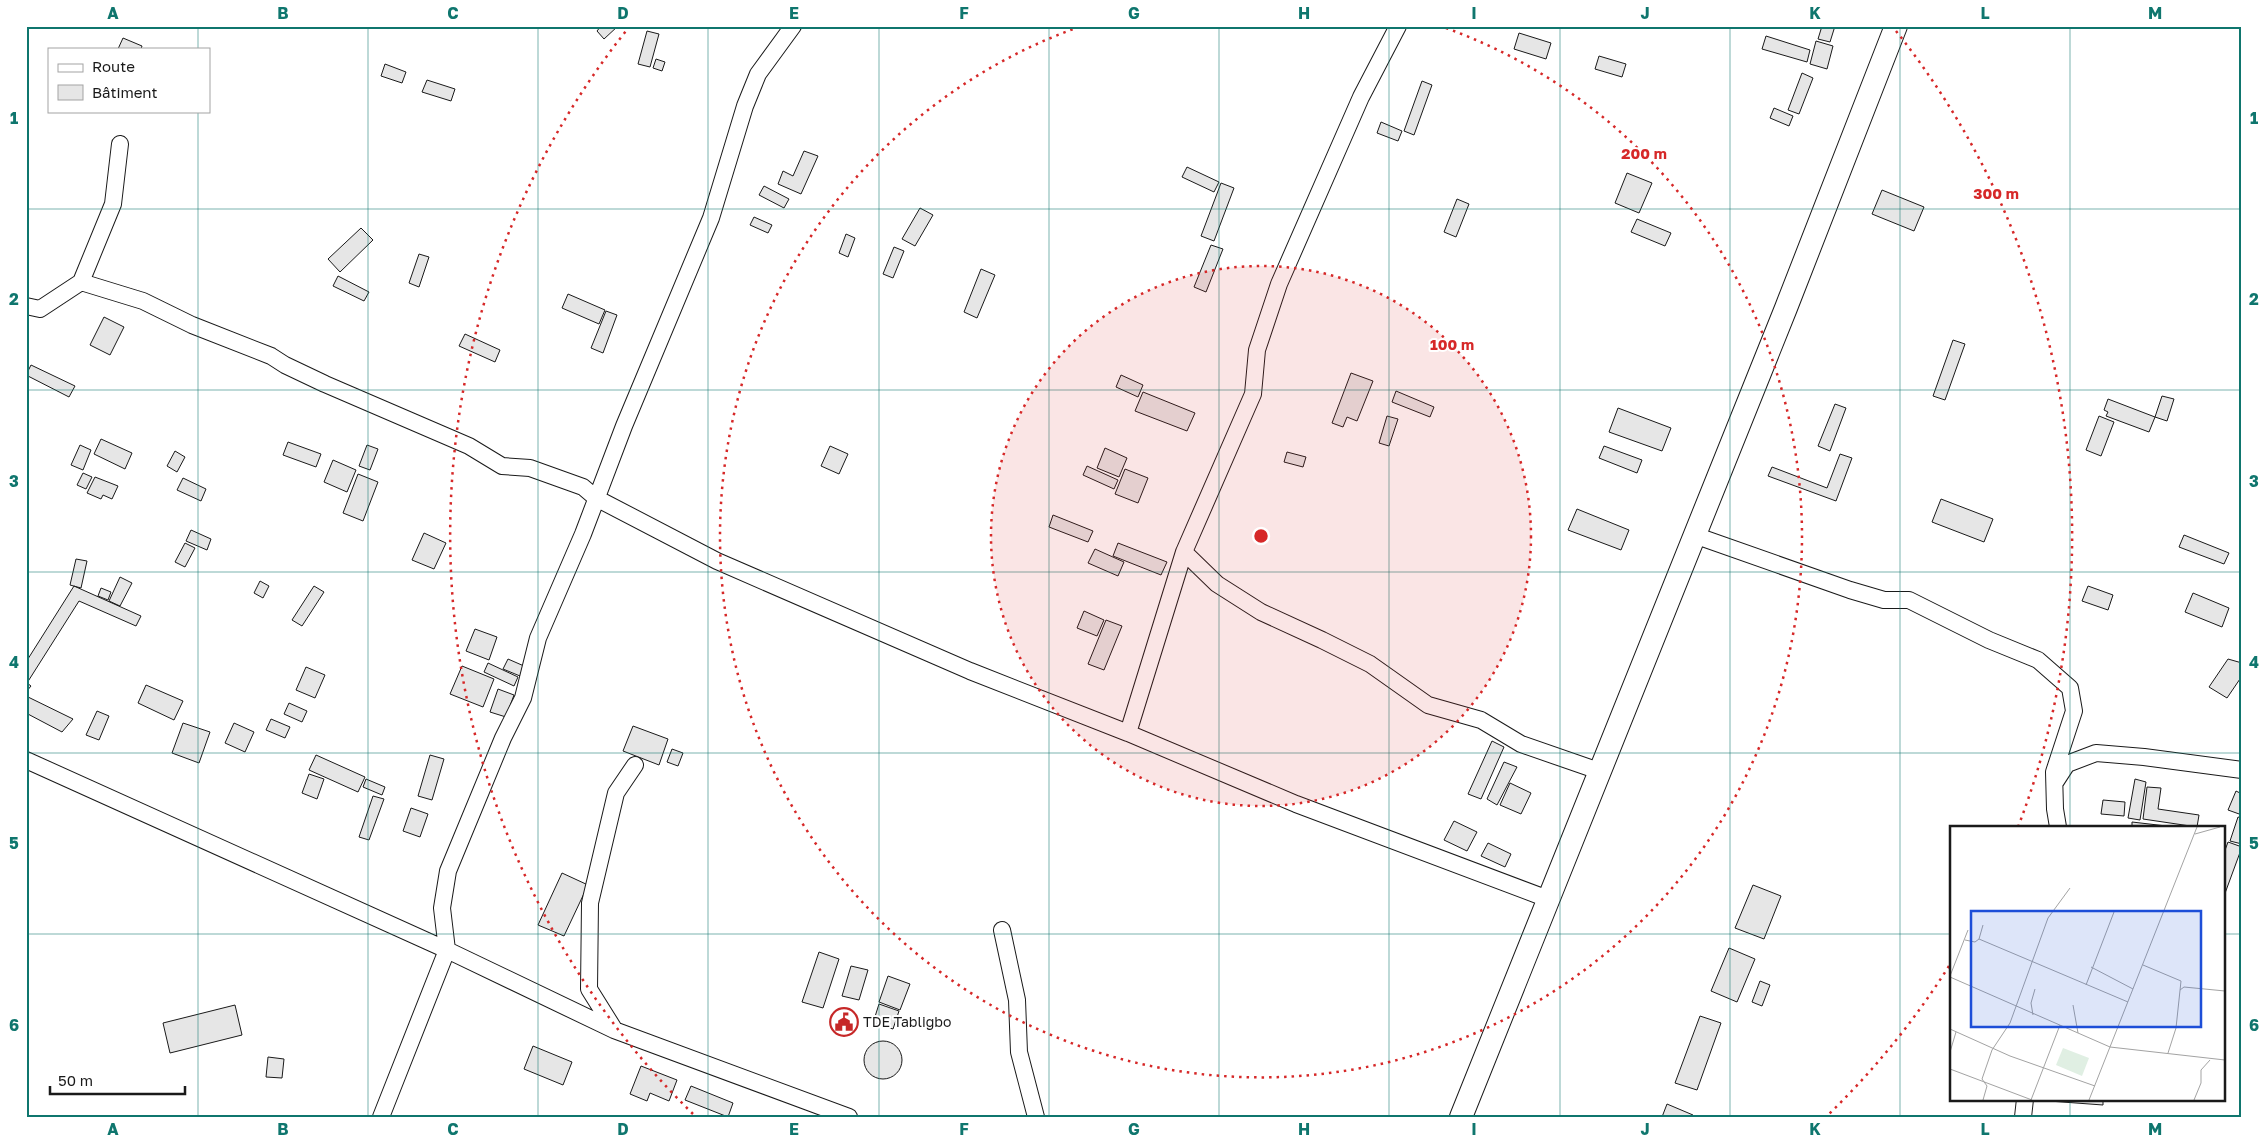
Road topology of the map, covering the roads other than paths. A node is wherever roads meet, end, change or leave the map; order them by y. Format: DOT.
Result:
graph roads {
  1 [pos="793,26"];
  2 [pos="1398,26"];
  3 [pos="1896,26"];
  4 [pos="120,144"];
  5 [pos="81,282"];
  6 [pos="26,306"];
  7 [pos="596,498"];
  8 [pos="1694,535"];
  9 [pos="1184,552"];
  10 [pos="1128,733"];
  11 [pos="26,760"];
  12 [pos="635,765"];
  13 [pos="2242,770"];
  14 [pos="1599,771"];
  15 [pos="2054,784"];
  16 [pos="2058,826"];
  17 [pos="1548,899"];
  18 [pos="1002,930"];
  19 [pos="447,950"];
  20 [pos="614,1030"];
  21 [pos="2025,1100"];
  22 [pos="381,1117"];
  23 [pos="849,1117"];
  24 [pos="1036,1117"];
  25 [pos="1462,1117"];
  26 [pos="2023,1117"];
  1 -- 7 [label="street"];
  2 -- 9 [label="street"];
  3 -- 8 [label="street"];
  4 -- 5 [label="street"];
  5 -- 6 [label="street"];
  5 -- 7 [label="street"];
  7 -- 10 [label="street"];
  7 -- 19 [label="street"];
  8 -- 14 [label="street"];
  8 -- 15 [label="street"];
  9 -- 10 [label="street"];
  9 -- 14 [label="street"];
  10 -- 17 [label="street"];
  11 -- 19 [label="street"];
  12 -- 20 [label="street"];
  13 -- 15 [label="street"];
  14 -- 17 [label="street"];
  15 -- 16 [label="street"];
  17 -- 25 [label="street"];
  18 -- 24 [label="street"];
  19 -- 20 [label="street"];
  19 -- 22 [label="street"];
  20 -- 23 [label="street"];
  21 -- 26 [label="street"];
}
